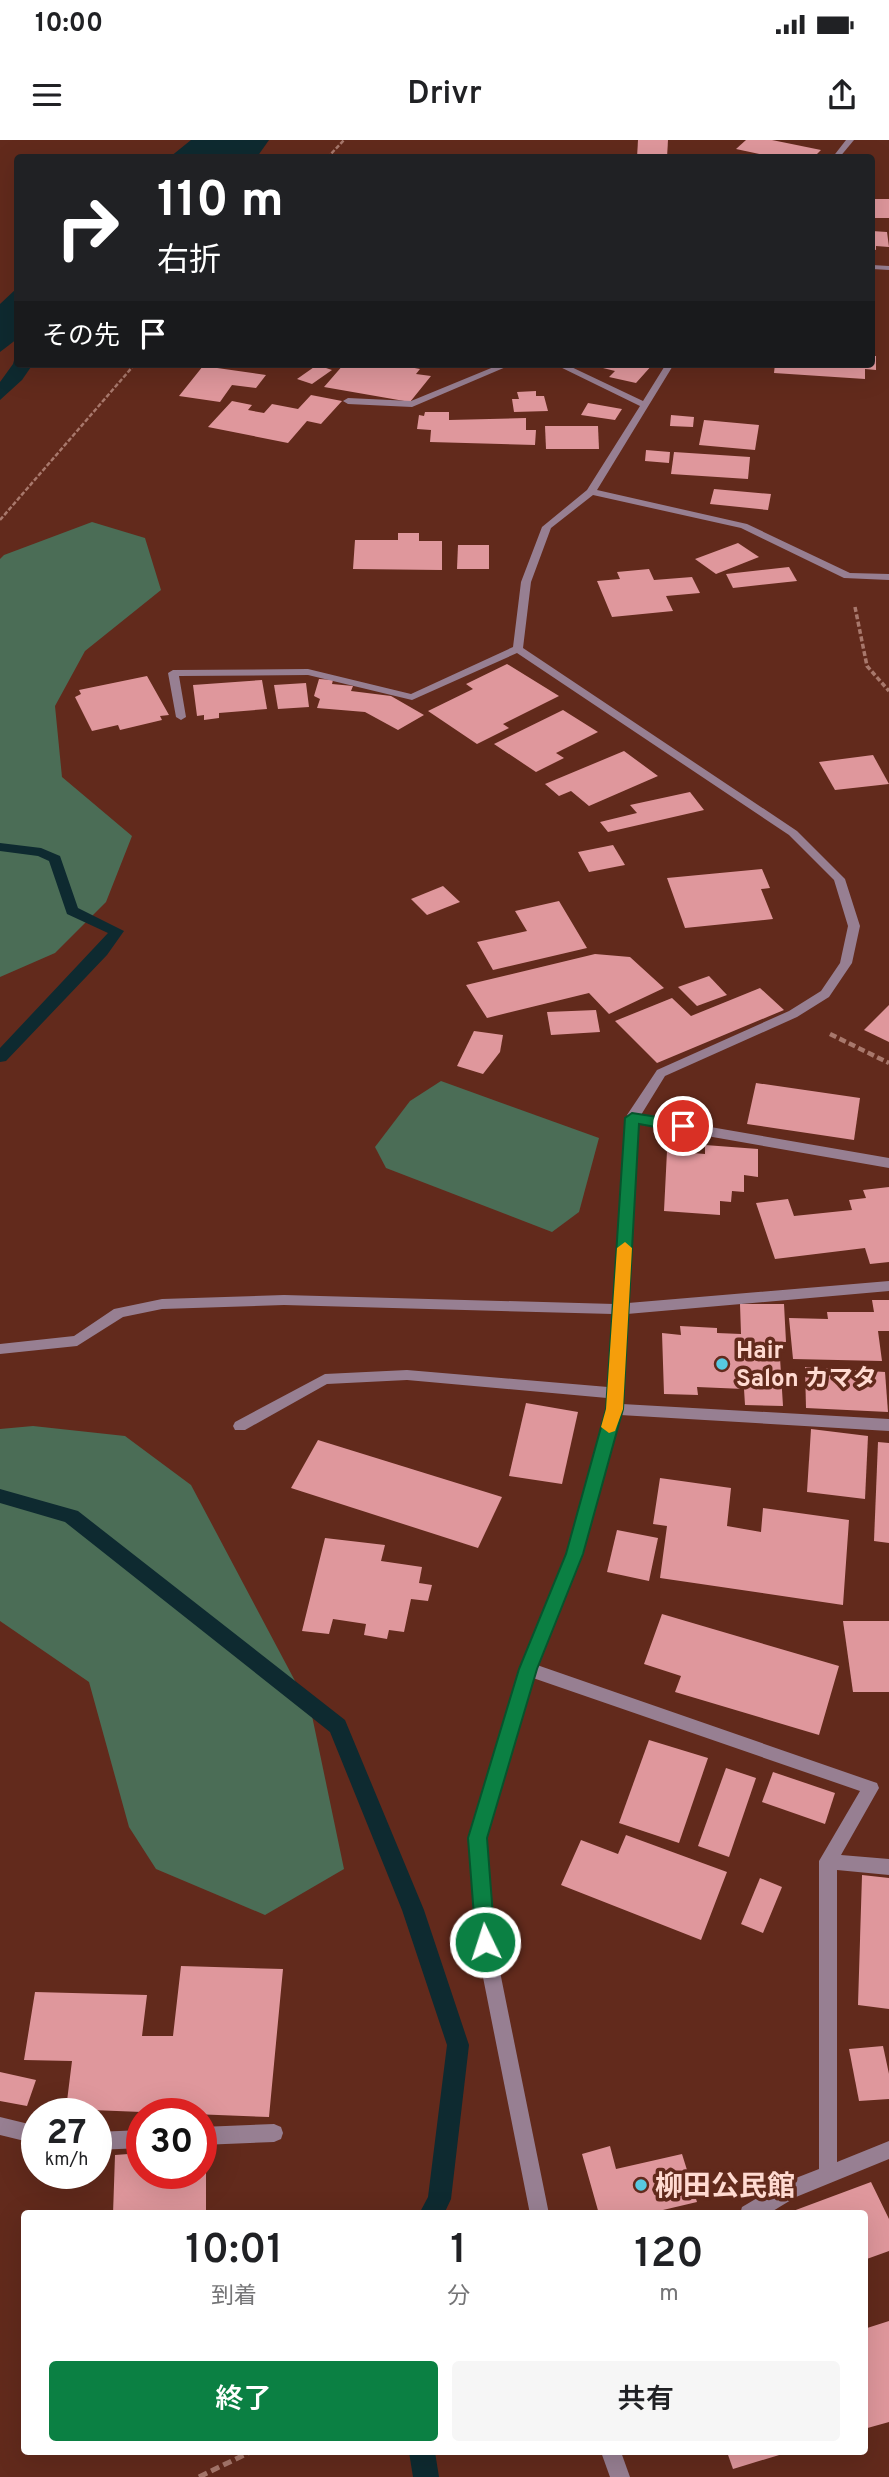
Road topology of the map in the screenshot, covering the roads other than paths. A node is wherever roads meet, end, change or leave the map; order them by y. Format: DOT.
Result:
graph roads {
  1 [pos="850,140"];
  2 [pos="838,154"];
  3 [pos="499,368"];
  4 [pos="566,368"];
  5 [pos="667,368"];
  6 [pos="348,401"];
  7 [pos="643,404"];
  8 [pos="591,492"];
  9 [pos="889,577"];
  10 [pos="518,649"];
  11 [pos="181,717"];
  12 [pos="632,1118"];
  13 [pos="889,1163"];
  14 [pos="889,1286"];
  15 [pos="621,1309"];
  16 [pos="0,1349"];
  17 [pos="615,1393"];
  18 [pos="614,1409"];
  19 [pos="889,1425"];
  20 [pos="240,1426"];
  21 [pos="528,1669"];
  22 [pos="828,1861"];
  23 [pos="889,1867"];
  24 [pos="0,2126"];
  25 [pos="21,2131"];
  26 [pos="274,2133"];
  27 [pos="217,2135"];
  28 [pos="889,2150"];
  29 [pos="828,2175"];
  30 [pos="539,2210"];
  31 [pos="756,2210"];
  32 [pos="612,2455"];
  33 [pos="620,2477"];
  1 -- 2 [label="street"];
  3 -- 6 [label="street"];
  4 -- 7 [label="street"];
  5 -- 7 [label="street"];
  7 -- 8 [label="street"];
  8 -- 9 [label="street"];
  8 -- 10 [label="street"];
  10 -- 11 [label="street"];
  10 -- 12 [label="street"];
  12 -- 13 [label="street"];
  12 -- 15 [label="street"];
  14 -- 15 [label="street"];
  15 -- 16 [label="street"];
  15 -- 17 [label="street"];
  17 -- 18 [label="street"];
  17 -- 20 [label="street"];
  18 -- 19 [label="street"];
  18 -- 21 [label="street"];
  21 -- 22 [label="street"];
  21 -- 30 [label="street"];
  22 -- 23 [label="street"];
  22 -- 29 [label="street"];
  24 -- 25 [label="street"];
  26 -- 27 [label="street"];
  28 -- 29 [label="street"];
  29 -- 31 [label="street"];
  32 -- 33 [label="street"];
}
